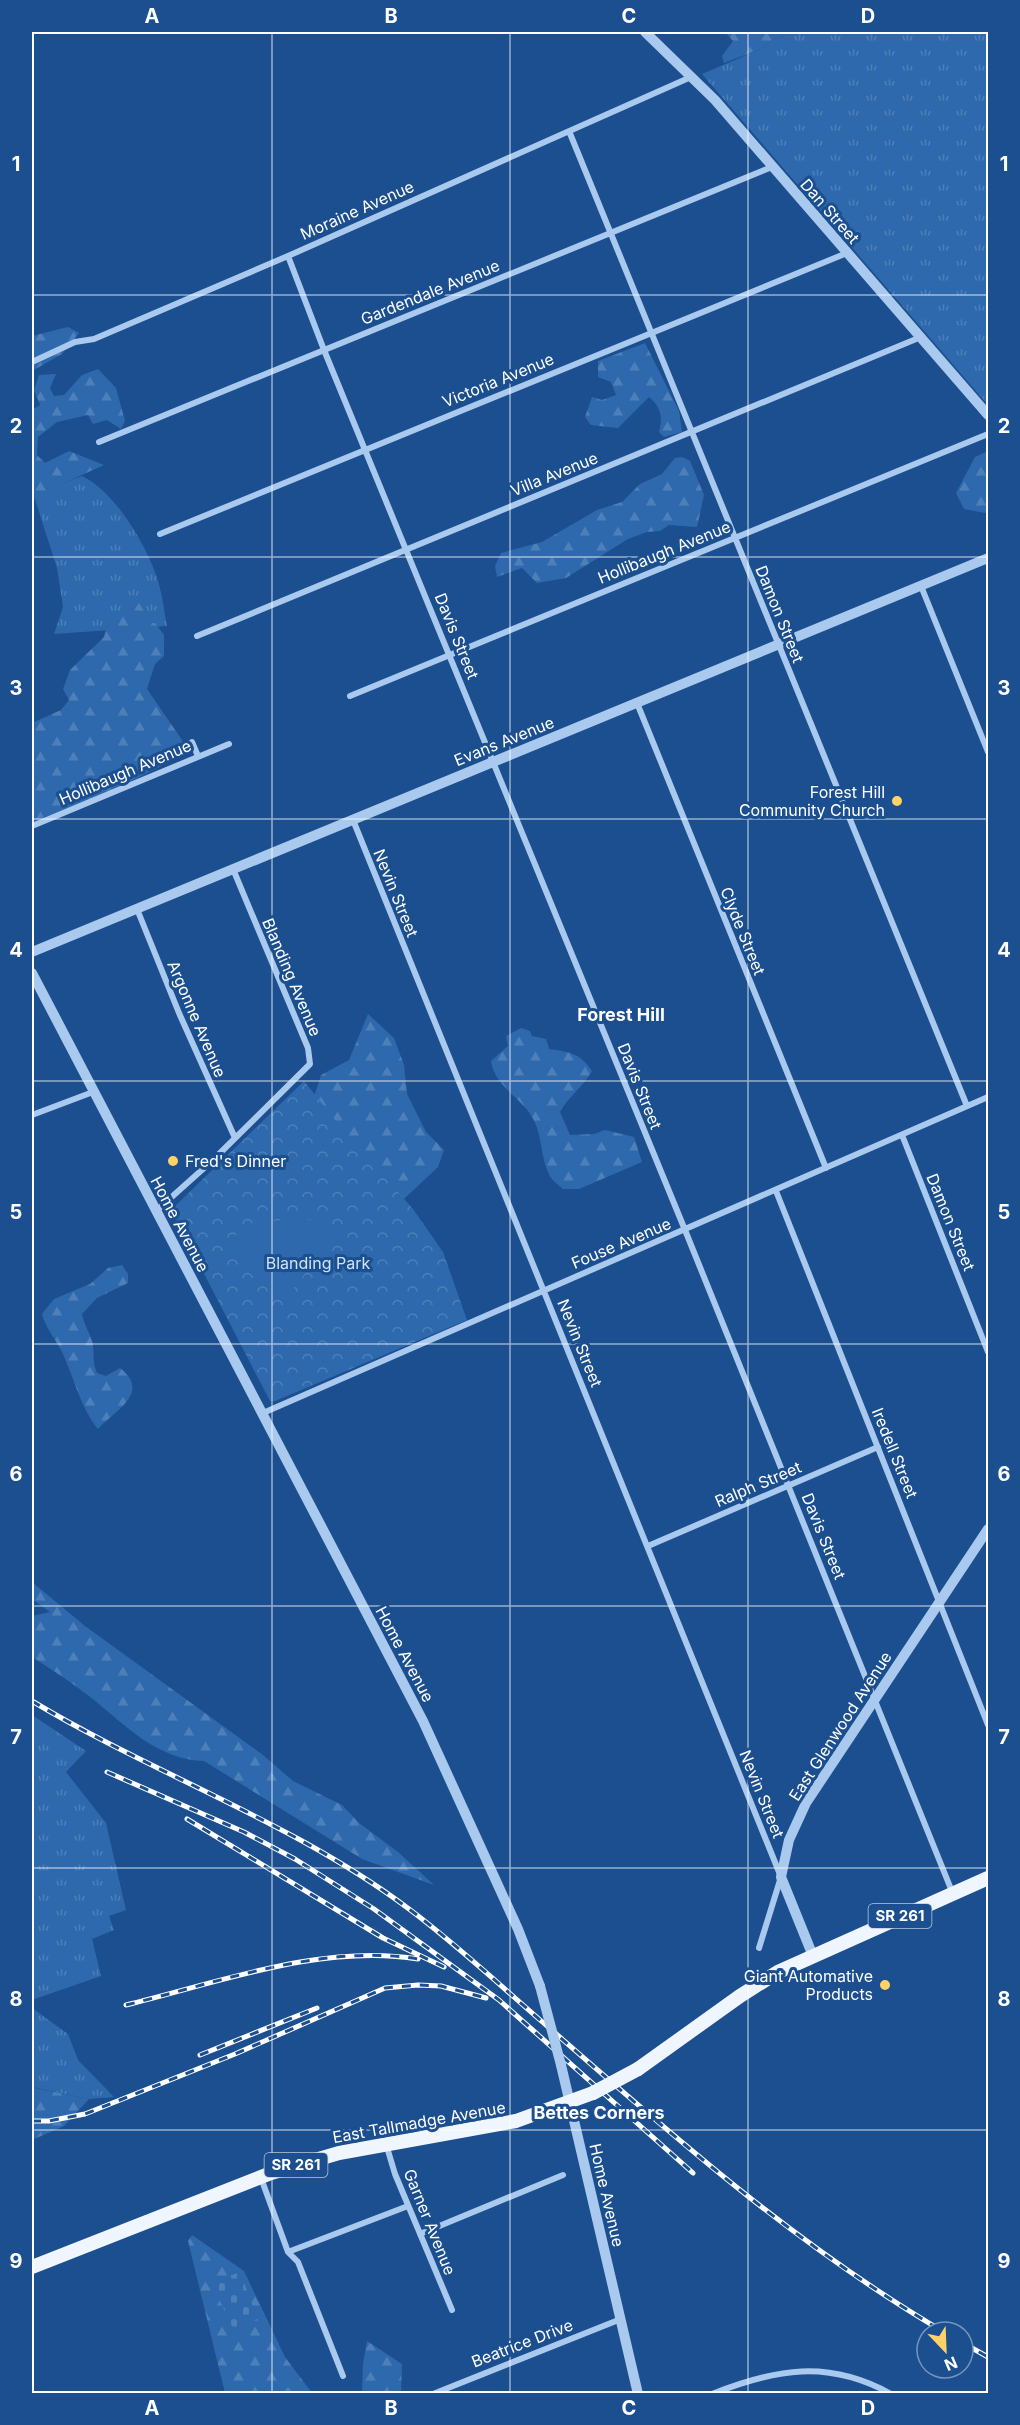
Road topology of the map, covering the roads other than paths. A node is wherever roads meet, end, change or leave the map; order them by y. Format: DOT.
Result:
graph roads {
  1 [pos="645,32"];
  2 [pos="692,76"];
  3 [pos="569,131"];
  4 [pos="772,167"];
  5 [pos="610,232"];
  6 [pos="847,253"];
  7 [pos="288,256"];
  8 [pos="651,332"];
  9 [pos="921,337"];
  10 [pos="324,350"];
  11 [pos="32,362"];
  12 [pos="988,415"];
  13 [pos="691,433"];
  14 [pos="988,434"];
  15 [pos="99,442"];
  16 [pos="367,450"];
  17 [pos="160,534"];
  18 [pos="735,538"];
  19 [pos="407,549"];
  20 [pos="988,558"];
  21 [pos="921,586"];
  22 [pos="197,636"];
  23 [pos="778,645"];
  24 [pos="451,655"];
  25 [pos="350,696"];
  26 [pos="637,704"];
  27 [pos="192,742"];
  28 [pos="229,744"];
  29 [pos="988,752"];
  30 [pos="198,756"];
  31 [pos="493,762"];
  32 [pos="353,820"];
  33 [pos="32,826"];
  34 [pos="233,869"];
  35 [pos="137,909"];
  36 [pos="32,951"];
  37 [pos="32,974"];
  38 [pos="93,1092"];
  39 [pos="988,1096"];
  40 [pos="967,1106"];
  41 [pos="32,1115"];
  42 [pos="902,1135"];
  43 [pos="235,1138"];
  44 [pos="826,1168"];
  45 [pos="776,1191"];
  46 [pos="156,1211"];
  47 [pos="685,1230"];
  48 [pos="544,1291"];
  49 [pos="988,1352"];
  50 [pos="263,1413"];
  51 [pos="878,1447"];
  52 [pos="789,1486"];
  53 [pos="988,1529"];
  54 [pos="648,1546"];
  55 [pos="939,1602"];
  56 [pos="875,1700"];
  57 [pos="988,1725"];
  58 [pos="781,1877"];
  59 [pos="988,1878"];
  60 [pos="952,1894"];
  61 [pos="759,1948"];
  62 [pos="813,1956"];
  63 [pos="572,2102"];
  64 [pos="386,2143"];
  65 [pos="563,2175"];
  66 [pos="260,2177"];
  67 [pos="408,2206"];
  68 [pos="420,2235"];
  69 [pos="288,2252"];
  70 [pos="32,2267"];
  71 [pos="452,2310"];
  72 [pos="621,2319"];
  73 [pos="343,2376"];
  74 [pos="433,2394"];
  75 [pos="638,2394"];
  76 [pos="711,2394"];
  77 [pos="891,2394"];
  1 -- 2 [label="street, Dan Street"];
  2 -- 3 [label="street, Moraine Avenue"];
  2 -- 4 [label="street, Dan Street"];
  3 -- 5 [label="street, Damon Street"];
  3 -- 7 [label="street, Moraine Avenue"];
  4 -- 5 [label="street, Gardendale Avenue"];
  4 -- 6 [label="street, Dan Street"];
  5 -- 8 [label="street, Damon Street"];
  5 -- 10 [label="street, Gardendale Avenue"];
  6 -- 8 [label="street, Victoria Avenue"];
  6 -- 9 [label="street, Dan Street"];
  7 -- 10 [label="street, Davis Street"];
  7 -- 11 [label="street, Moraine Avenue"];
  8 -- 13 [label="street, Damon Street"];
  8 -- 16 [label="street, Victoria Avenue"];
  9 -- 12 [label="street, Dan Street"];
  9 -- 13 [label="street, Villa Avenue"];
  10 -- 15 [label="street, Gardendale Avenue"];
  10 -- 16 [label="street, Davis Street"];
  13 -- 18 [label="street, Damon Street"];
  13 -- 19 [label="street, Villa Avenue"];
  14 -- 18 [label="street, Hollibaugh Avenue"];
  16 -- 17 [label="street, Victoria Avenue"];
  16 -- 19 [label="street, Davis Street"];
  18 -- 23 [label="street, Damon Street"];
  18 -- 24 [label="street, Hollibaugh Avenue"];
  19 -- 22 [label="street, Villa Avenue"];
  19 -- 24 [label="street, Davis Street"];
  20 -- 21 [label="street, Evans Avenue"];
  21 -- 23 [label="street, Evans Avenue"];
  21 -- 29 [label="street"];
  23 -- 26 [label="street, Evans Avenue"];
  23 -- 40 [label="street, Damon Street"];
  24 -- 25 [label="street, Hollibaugh Avenue"];
  24 -- 31 [label="street, Davis Street"];
  26 -- 31 [label="street, Evans Avenue"];
  26 -- 44 [label="street, Clyde Street"];
  27 -- 30 [label="street"];
  28 -- 30 [label="street, Hollibaugh Avenue"];
  30 -- 33 [label="street, Hollibaugh Avenue"];
  31 -- 32 [label="street, Evans Avenue"];
  31 -- 47 [label="street, Davis Street"];
  32 -- 34 [label="street, Evans Avenue"];
  32 -- 48 [label="street, Nevin Street"];
  34 -- 35 [label="street, Evans Avenue"];
  34 -- 43 [label="street, Blanding Avenue"];
  35 -- 36 [label="street, Evans Avenue"];
  35 -- 43 [label="street, Argonne Avenue"];
  37 -- 38 [label="street, Home Avenue"];
  38 -- 41 [label="street"];
  38 -- 46 [label="street, Home Avenue"];
  39 -- 40 [label="street, Fouse Avenue"];
  40 -- 42 [label="street, Fouse Avenue"];
  42 -- 44 [label="street, Fouse Avenue"];
  42 -- 49 [label="street, Damon Street"];
  43 -- 46 [label="street, Blanding Avenue"];
  44 -- 45 [label="street, Fouse Avenue"];
  45 -- 47 [label="street, Fouse Avenue"];
  45 -- 51 [label="street, Iredell Street"];
  46 -- 50 [label="street, Home Avenue"];
  47 -- 48 [label="street, Fouse Avenue"];
  47 -- 52 [label="street, Davis Street"];
  48 -- 50 [label="street, Fouse Avenue"];
  48 -- 54 [label="street, Nevin Street"];
  50 -- 63 [label="street, Home Avenue, bridge"];
  51 -- 52 [label="street, Ralph Street"];
  51 -- 55 [label="street, Iredell Street"];
  52 -- 54 [label="street, Ralph Street"];
  52 -- 56 [label="street, Davis Street"];
  53 -- 55 [label="street, East Glenwood Avenue"];
  54 -- 58 [label="street, Nevin Street"];
  55 -- 56 [label="street, East Glenwood Avenue"];
  55 -- 57 [label="street, Iredell Street"];
  56 -- 58 [label="street, East Glenwood Avenue"];
  56 -- 60 [label="street, Davis Street"];
  58 -- 61 [label="street"];
  58 -- 62 [label="street"];
  59 -- 60 [label="main road, East Tallmadge Avenue / SR 261"];
  60 -- 62 [label="main road, East Tallmadge Avenue / SR 261"];
  62 -- 63 [label="main road, East Tallmadge Avenue / SR 261, bridge"];
  63 -- 64 [label="main road, East Tallmadge Avenue / SR 261"];
  63 -- 72 [label="street, Home Avenue"];
  64 -- 66 [label="main road, East Tallmadge Avenue / SR 261"];
  64 -- 67 [label="street, Garner Avenue"];
  65 -- 68 [label="street"];
  66 -- 69 [label="street"];
  66 -- 70 [label="main road, East Tallmadge Avenue / SR 261"];
  67 -- 68 [label="street, Garner Avenue"];
  67 -- 69 [label="street"];
  68 -- 71 [label="street, Garner Avenue"];
  69 -- 73 [label="street"];
  72 -- 74 [label="street, Beatrice Drive"];
  72 -- 75 [label="street, Home Avenue"];
  76 -- 77 [label="street"];
}
